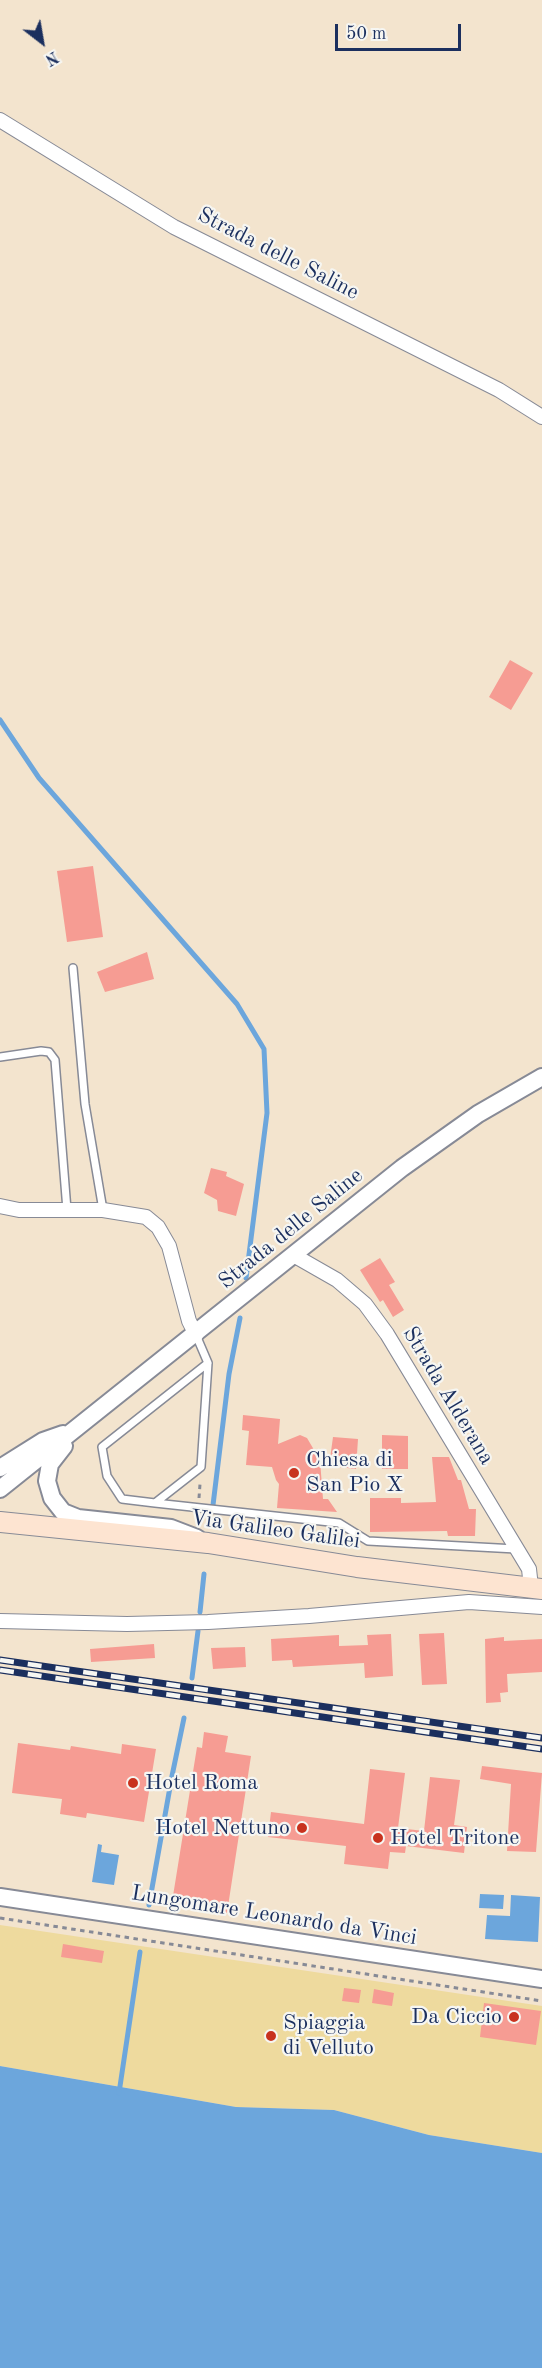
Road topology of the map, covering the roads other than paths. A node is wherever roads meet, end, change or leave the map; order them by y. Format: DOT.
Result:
graph roads {
  1 [pos="0,120"];
  2 [pos="542,417"];
  3 [pos="73,968"];
  4 [pos="0,1057"];
  5 [pos="542,1077"];
  6 [pos="0,1206"];
  7 [pos="67,1210"];
  8 [pos="103,1210"];
  9 [pos="295,1256"];
  10 [pos="196,1335"];
  11 [pos="208,1363"];
  12 [pos="78,1428"];
  13 [pos="0,1468"];
  14 [pos="0,1489"];
  15 [pos="155,1503"];
  16 [pos="0,1522"];
  17 [pos="208,1543"];
  18 [pos="516,1549"];
  19 [pos="537,1588"];
  20 [pos="542,1607"];
  21 [pos="0,1621"];
  22 [pos="0,1897"];
  23 [pos="542,1979"];
  1 -- 2 [label="street, Strada delle Saline"];
  3 -- 8 [label="lane"];
  4 -- 7 [label="lane"];
  5 -- 9 [label="street, Strada delle Saline"];
  6 -- 7 [label="street"];
  7 -- 8 [label="street"];
  8 -- 10 [label="street"];
  9 -- 10 [label="street, Strada delle Saline"];
  9 -- 18 [label="street, Strada Alderana"];
  10 -- 11 [label="lane"];
  10 -- 12 [label="street, Strada delle Saline"];
  11 -- 15 [label="lane"];
  11 -- 15 [label="lane"];
  12 -- 13 [label="street, Strada delle Saline"];
  12 -- 14 [label="street, Strada delle Saline"];
  12 -- 17 [label="street, Strada delle Saline"];
  15 -- 18 [label="lane"];
  16 -- 17 [label="main road, Via Galileo Galilei"];
  17 -- 19 [label="main road, Via Galileo Galilei"];
  18 -- 19 [label="street, Strada Alderana"];
  20 -- 21 [label="street"];
  22 -- 23 [label="street, Lungomare Leonardo da Vinci"];
}
